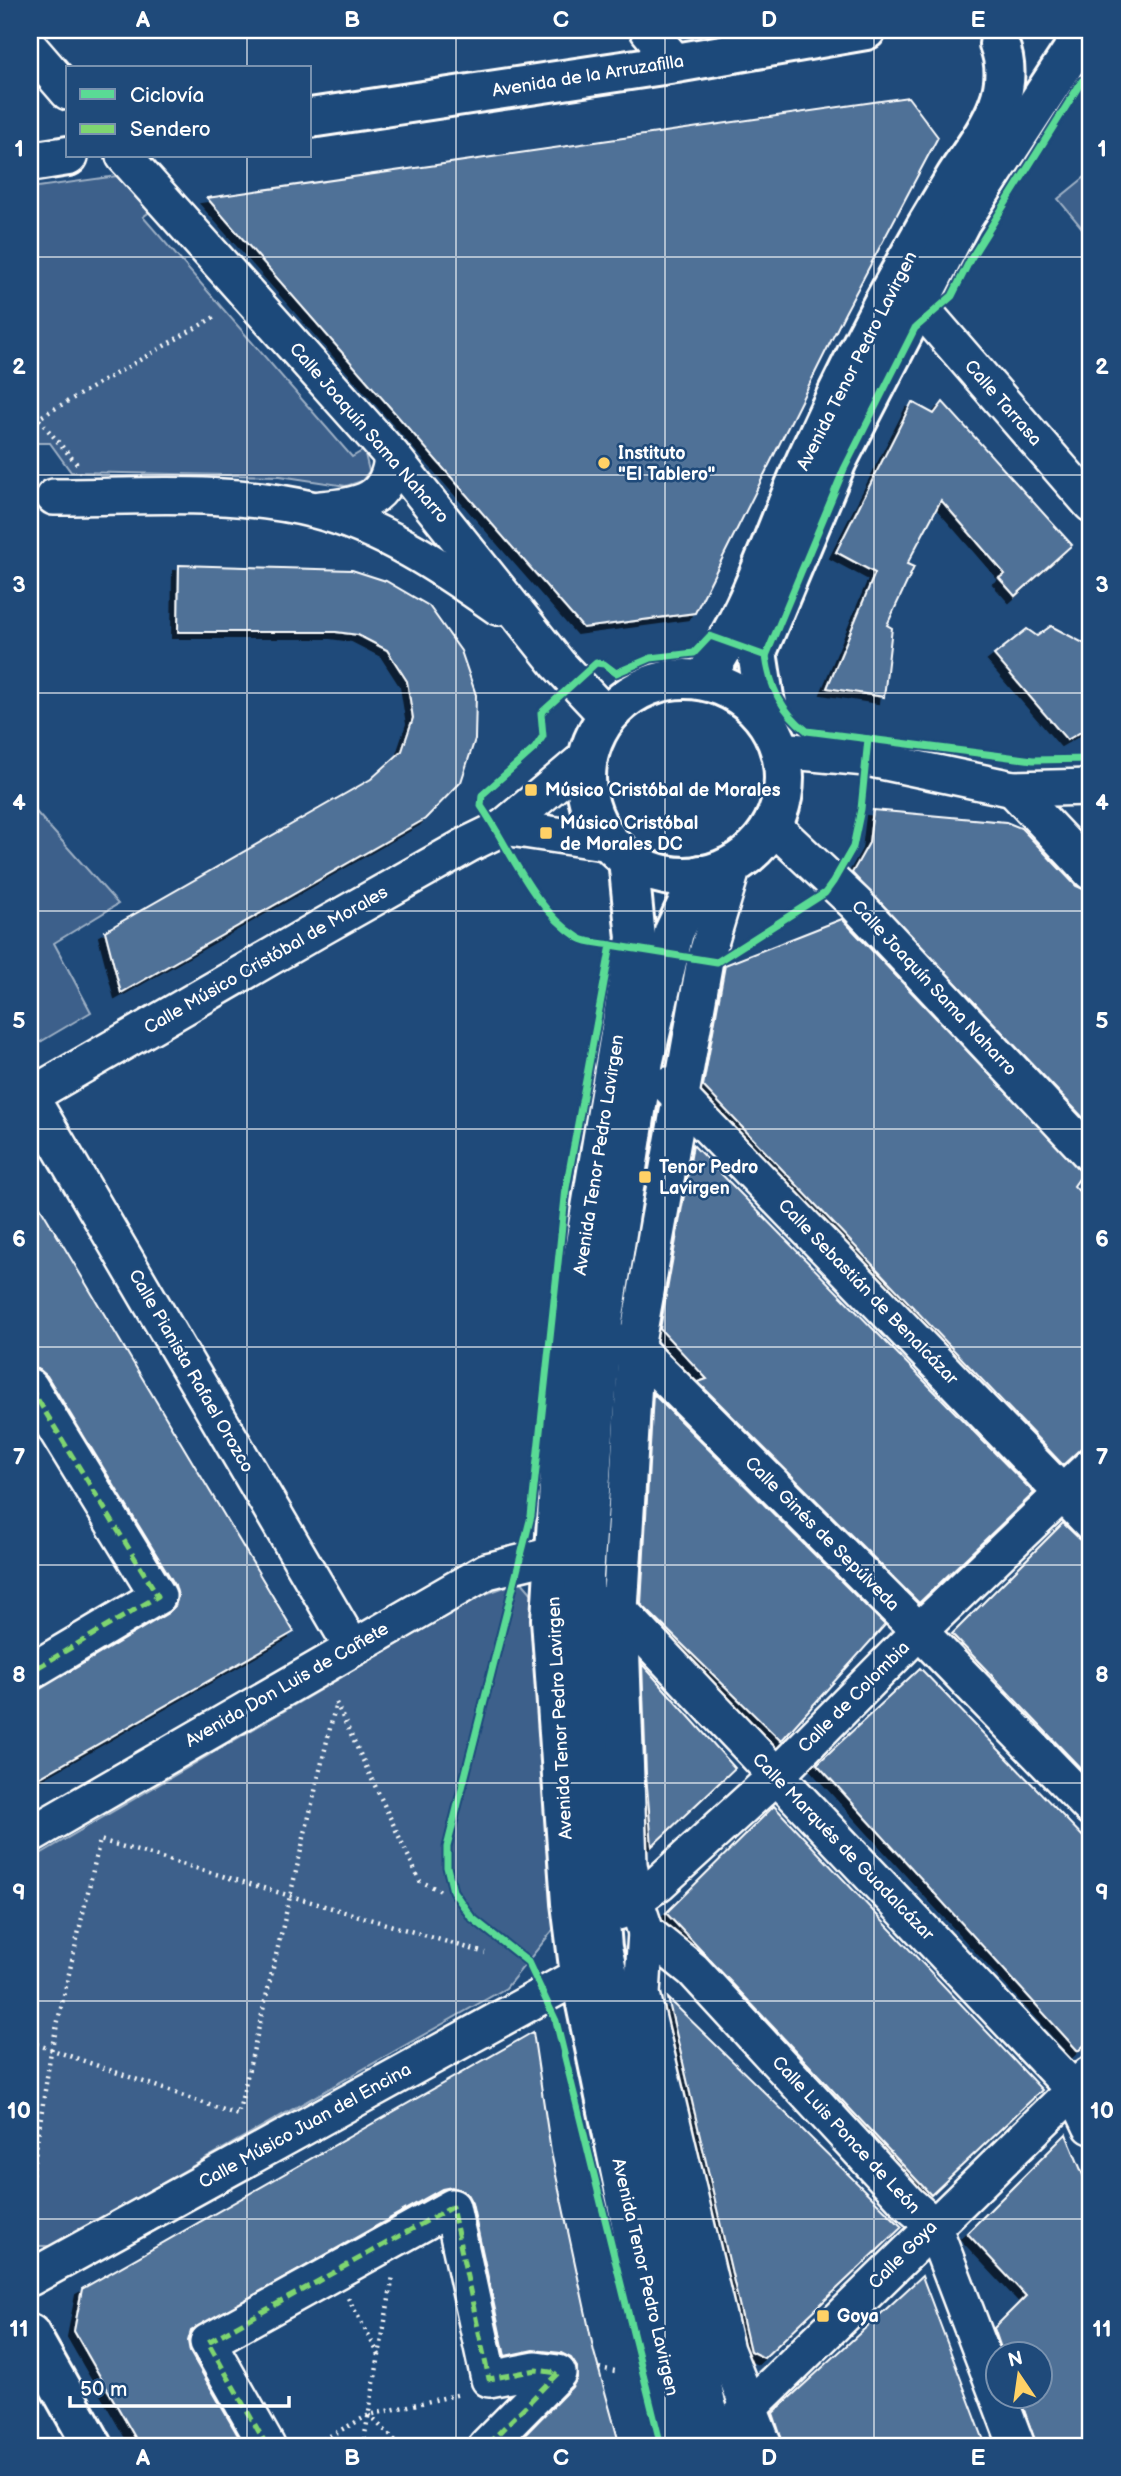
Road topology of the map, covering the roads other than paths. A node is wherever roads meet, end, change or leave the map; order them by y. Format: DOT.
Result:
graph roads {
  1 [pos="648,30"];
  2 [pos="866,30"];
  3 [pos="990,34"];
  4 [pos="1082,45"];
  5 [pos="30,48"];
  6 [pos="676,62"];
  7 [pos="66,90"];
  8 [pos="312,118"];
  9 [pos="66,156"];
  10 [pos="126,158"];
  11 [pos="30,162"];
  12 [pos="916,302"];
  13 [pos="392,456"];
  14 [pos="54,497"];
  15 [pos="1091,504"];
  16 [pos="314,510"];
  17 [pos="530,629"];
  18 [pos="703,680"];
  19 [pos="607,716"];
  20 [pos="774,737"];
  21 [pos="587,757"];
  22 [pos="1091,787"];
  23 [pos="1013,789"];
  24 [pos="772,825"];
  25 [pos="504,827"];
  26 [pos="619,851"];
  27 [pos="717,869"];
  28 [pos="1091,872"];
  29 [pos="645,1060"];
  30 [pos="30,1096"];
  31 [pos="681,1098"];
  32 [pos="1091,1155"];
  33 [pos="618,1341"];
  34 [pos="30,1387"];
  35 [pos="1091,1466"];
  36 [pos="1063,1494"];
  37 [pos="1091,1523"];
  38 [pos="553,1555"];
  39 [pos="584,1576"];
  40 [pos="620,1609"];
  41 [pos="919,1631"];
  42 [pos="352,1647"];
  43 [pos="30,1672"];
  44 [pos="775,1777"];
  45 [pos="1091,1808"];
  46 [pos="30,1835"];
  47 [pos="635,1899"];
  48 [pos="646,1932"];
  49 [pos="586,1949"];
  50 [pos="1083,2081"];
  51 [pos="1091,2126"];
  52 [pos="933,2225"];
  53 [pos="30,2278"];
  54 [pos="30,2334"];
  55 [pos="751,2407"];
  56 [pos="708,2445"];
  57 [pos="93,2446"];
  58 [pos="268,2446"];
  59 [pos="486,2446"];
  60 [pos="764,2446"];
  61 [pos="1017,2446"];
  1 -- 6 [label="street"];
  2 -- 6 [label="main road, Avenida de la Arruzafilla"];
  3 -- 4 [label="main road"];
  3 -- 18 [label="main road, Avenida Tenor Pedro Lavirgen"];
  4 -- 12 [label="main road, Avenida Tenor Pedro Lavirgen"];
  5 -- 7 [label="street"];
  6 -- 8 [label="main road, Avenida de la Arruzafilla"];
  9 -- 11 [label="main road"];
  10 -- 13 [label="street, Calle Joaquín Sama Naharro"];
  12 -- 15 [label="street, Calle Tarrasa"];
  12 -- 20 [label="main road, Avenida Tenor Pedro Lavirgen"];
  13 -- 16 [label="street"];
  13 -- 17 [label="street, Calle Joaquín Sama Naharro"];
  14 -- 16 [label="street"];
  16 -- 17 [label="street"];
  17 -- 19 [label="street, Calle Joaquín Sama Naharro"];
  18 -- 19 [label="main road"];
  18 -- 20 [label="main road"];
  19 -- 21 [label="main road"];
  20 -- 23 [label="street"];
  20 -- 24 [label="main road"];
  21 -- 25 [label="street, Calle Músico Cristóbal de Morales"];
  21 -- 26 [label="main road"];
  22 -- 23 [label="street"];
  23 -- 28 [label="street"];
  24 -- 27 [label="main road"];
  24 -- 32 [label="street, Calle Joaquín Sama Naharro"];
  25 -- 26 [label="street"];
  25 -- 30 [label="street, Calle Músico Cristóbal de Morales"];
  26 -- 27 [label="main road"];
  26 -- 38 [label="main road, Avenida Tenor Pedro Lavirgen"];
  27 -- 29 [label="main road, Avenida Tenor Pedro Lavirgen"];
  27 -- 31 [label="street, Avenida Tenor Pedro Lavirgen"];
  29 -- 31 [label="street, Calle Sebastián de Benalcázar"];
  29 -- 33 [label="main road, Avenida Tenor Pedro Lavirgen"];
  30 -- 42 [label="street, Calle Pianista Rafael Orozco"];
  31 -- 33 [label="street, Avenida Tenor Pedro Lavirgen"];
  31 -- 36 [label="street, Calle Sebastián de Benalcázar"];
  33 -- 39 [label="main road, Avenida Tenor Pedro Lavirgen"];
  33 -- 40 [label="street, Avenida Tenor Pedro Lavirgen"];
  33 -- 41 [label="street, Calle Ginés de Sepúlveda"];
  34 -- 43 [label="street"];
  35 -- 36 [label="street, Calle de Colombia"];
  36 -- 37 [label="street, Calle Sebastián de Benalcázar"];
  36 -- 41 [label="street, Calle de Colombia"];
  38 -- 42 [label="street, Avenida Don Luis de Cañete"];
  38 -- 49 [label="main road, Avenida Tenor Pedro Lavirgen"];
  39 -- 40 [label="street, Calle Marqués de Guadalcázar"];
  39 -- 49 [label="main road, Avenida Tenor Pedro Lavirgen"];
  40 -- 44 [label="street, Calle Marqués de Guadalcázar"];
  40 -- 47 [label="street, Avenida Tenor Pedro Lavirgen"];
  41 -- 44 [label="street, Calle de Colombia"];
  41 -- 45 [label="street, Calle Ginés de Sepúlveda"];
  42 -- 46 [label="street, Avenida Don Luis de Cañete"];
  44 -- 47 [label="street, Calle de Colombia"];
  44 -- 50 [label="street, Calle Marqués de Guadalcázar"];
  47 -- 48 [label="street"];
  47 -- 49 [label="street, Calle de Colombia"];
  48 -- 52 [label="street, Calle Luis Ponce de León"];
  48 -- 55 [label="street"];
  49 -- 53 [label="street, Calle Músico Juan del Encina"];
  49 -- 56 [label="main road, Avenida Tenor Pedro Lavirgen"];
  49 -- 56 [label="main road, Avenida Tenor Pedro Lavirgen"];
  50 -- 51 [label="street, Calle Marqués de Guadalcázar"];
  50 -- 52 [label="street, Calle Goya"];
  52 -- 55 [label="street, Calle Goya"];
  52 -- 61 [label="street, Calle Luis Ponce de León"];
  54 -- 57 [label="main road"];
  55 -- 56 [label="street, Calle Goya"];
  55 -- 60 [label="street"];
  58 -- 59 [label="street"];
}
